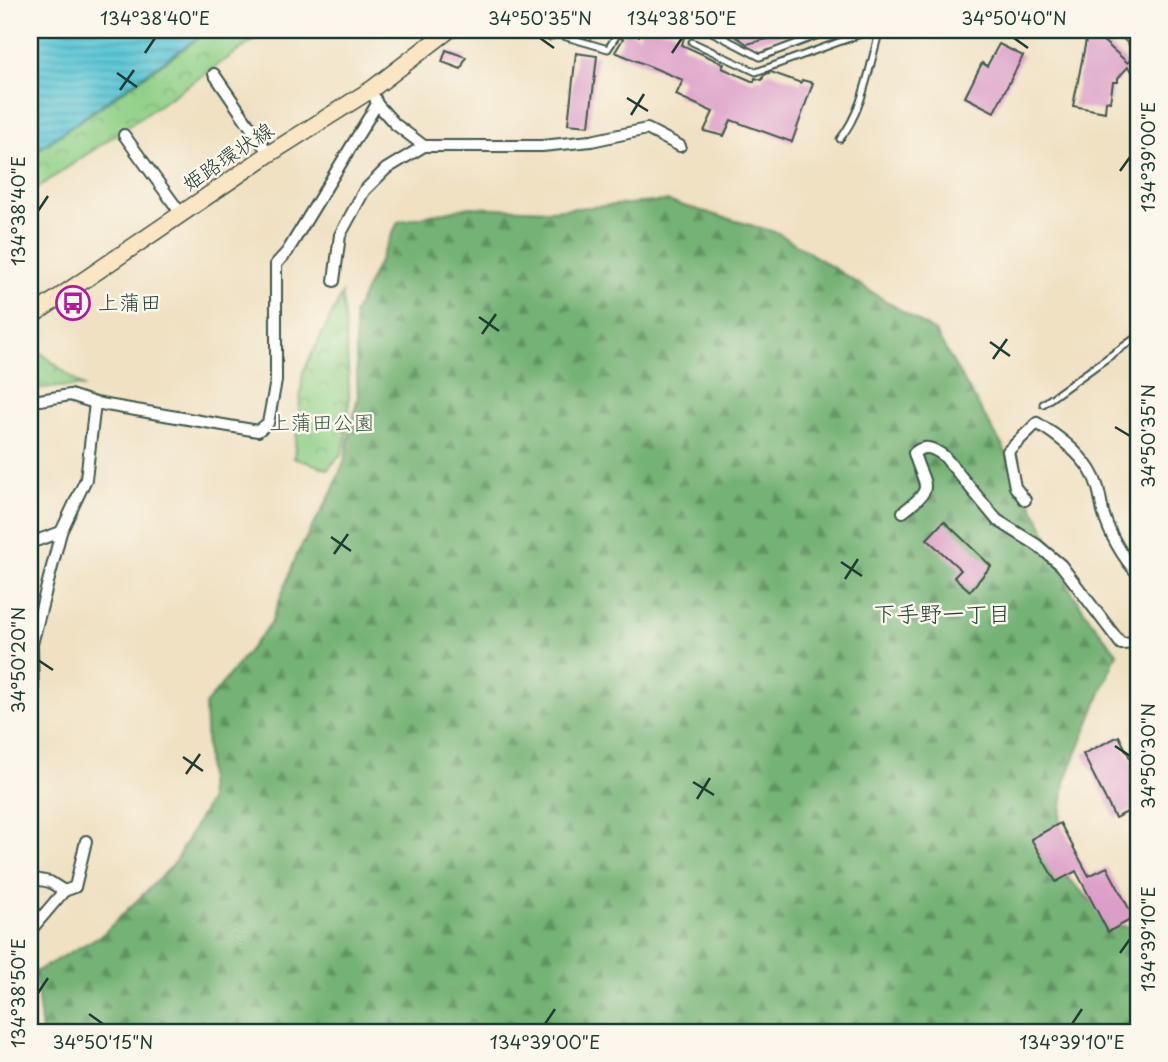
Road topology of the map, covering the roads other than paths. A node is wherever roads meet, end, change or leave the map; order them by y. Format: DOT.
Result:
graph roads {
  1 [pos="620,30"];
  2 [pos="708,30"];
  3 [pos="832,30"];
  4 [pos="872,30"];
  5 [pos="880,30"];
  6 [pos="1129,30"];
  7 [pos="439,32"];
  8 [pos="549,37"];
  9 [pos="1138,38"];
  10 [pos="692,42"];
  11 [pos="214,74"];
  12 [pos="375,96"];
  13 [pos="124,135"];
  14 [pos="840,139"];
  15 [pos="424,146"];
  16 [pos="680,146"];
  17 [pos="269,154"];
  18 [pos="182,215"];
  19 [pos="334,281"];
  20 [pos="30,317"];
  21 [pos="1138,336"];
  22 [pos="30,399"];
  23 [pos="95,403"];
  24 [pos="1043,404"];
  25 [pos="1025,500"];
  26 [pos="903,512"];
  27 [pos="61,532"];
  28 [pos="30,543"];
  29 [pos="1138,574"];
  30 [pos="1138,643"];
  31 [pos="30,710"];
  32 [pos="86,841"];
  33 [pos="30,878"];
  34 [pos="64,891"];
  35 [pos="30,931"];
  1 -- 8 [label="lane"];
  2 -- 3 [label="lane"];
  4 -- 10 [label="lane"];
  5 -- 14 [label="lane"];
  6 -- 9 [label="highway"];
  7 -- 12 [label="main road, 姫路環状線"];
  11 -- 17 [label="street"];
  12 -- 15 [label="street"];
  12 -- 17 [label="main road, 姫路環状線"];
  12 -- 23 [label="street"];
  13 -- 18 [label="street"];
  15 -- 16 [label="street"];
  15 -- 19 [label="street"];
  17 -- 18 [label="main road, 姫路環状線"];
  18 -- 20 [label="main road, 姫路環状線"];
  21 -- 24 [label="lane"];
  22 -- 23 [label="street"];
  23 -- 27 [label="street"];
  25 -- 29 [label="street"];
  26 -- 30 [label="street"];
  27 -- 28 [label="street"];
  27 -- 31 [label="street"];
  32 -- 34 [label="street"];
  33 -- 34 [label="street"];
  34 -- 35 [label="street"];
}
